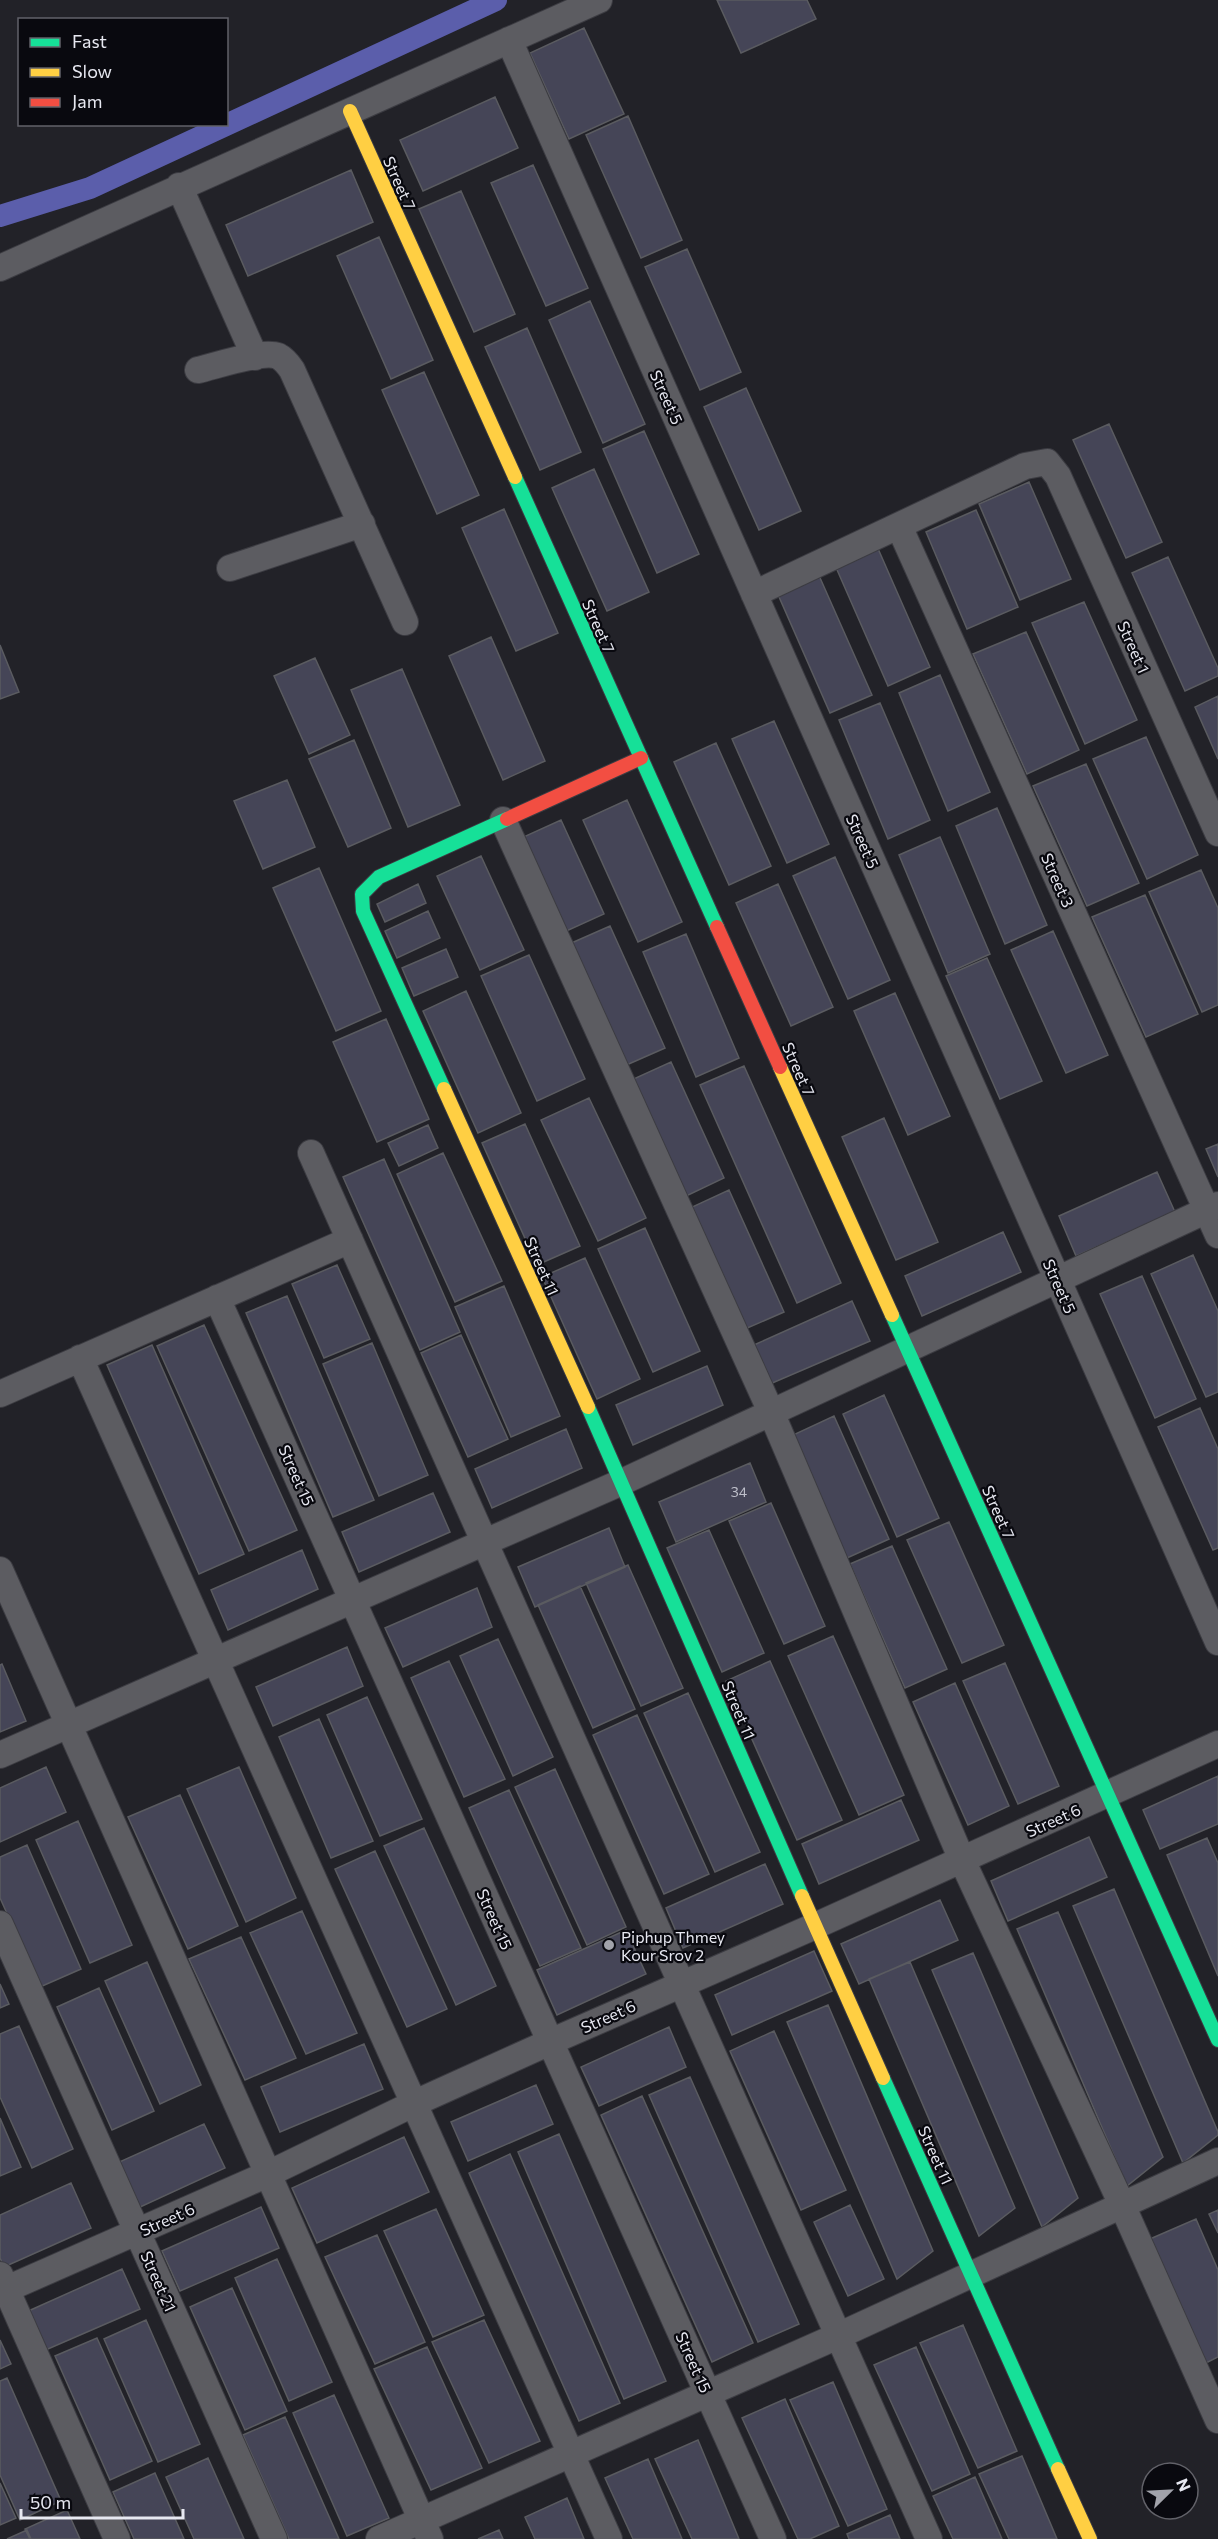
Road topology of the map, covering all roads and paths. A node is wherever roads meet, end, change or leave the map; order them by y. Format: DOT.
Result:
graph roads {
  1 [pos="599,0"];
  2 [pos="509,40"];
  3 [pos="350,111"];
  4 [pos="179,186"];
  5 [pos="0,268"];
  6 [pos="255,357"];
  7 [pos="198,370"];
  8 [pos="362,524"];
  9 [pos="899,526"];
  10 [pos="230,568"];
  11 [pos="754,594"];
  12 [pos="405,622"];
  13 [pos="641,758"];
  14 [pos="503,820"];
  15 [pos="1218,833"];
  16 [pos="311,1153"];
  17 [pos="1212,1208"];
  18 [pos="1218,1235"];
  19 [pos="350,1240"];
  20 [pos="1057,1279"];
  21 [pos="217,1298"];
  22 [pos="907,1349"];
  23 [pos="80,1358"];
  24 [pos="0,1394"];
  25 [pos="771,1412"];
  26 [pos="622,1482"];
  27 [pos="485,1542"];
  28 [pos="0,1570"];
  29 [pos="353,1601"];
  30 [pos="1218,1642"];
  31 [pos="216,1661"];
  32 [pos="69,1726"];
  33 [pos="1218,1744"];
  34 [pos="0,1755"];
  35 [pos="1108,1795"];
  36 [pos="962,1860"];
  37 [pos="0,1924"];
  38 [pos="815,1926"];
  39 [pos="680,1984"];
  40 [pos="1218,2040"];
  41 [pos="550,2042"];
  42 [pos="415,2103"];
  43 [pos="1218,2162"];
  44 [pos="268,2174"];
  45 [pos="1123,2207"];
  46 [pos="137,2232"];
  47 [pos="971,2273"];
  48 [pos="2,2285"];
  49 [pos="840,2335"];
  50 [pos="708,2393"];
  51 [pos="1218,2420"];
  52 [pos="571,2454"];
  53 [pos="426,2530"];
  54 [pos="117,2539"];
  55 [pos="274,2539"];
  56 [pos="379,2539"];
  57 [pos="609,2539"];
  58 [pos="774,2539"];
  59 [pos="929,2539"];
  60 [pos="1090,2539"];
  1 -- 2 [label="street"];
  2 -- 3 [label="street"];
  2 -- 11 [label="street, Street 5"];
  3 -- 4 [label="street"];
  3 -- 13 [label="street, Street 7"];
  4 -- 5 [label="street"];
  4 -- 6 [label="street"];
  6 -- 7 [label="street"];
  6 -- 8 [label="street"];
  8 -- 10 [label="street"];
  8 -- 12 [label="street"];
  9 -- 11 [label="street"];
  9 -- 15 [label="street, Street 1"];
  9 -- 17 [label="street, Street 3"];
  11 -- 20 [label="street, Street 5"];
  13 -- 14 [label="street"];
  13 -- 22 [label="street, Street 7"];
  14 -- 25 [label="street"];
  14 -- 26 [label="street, Street 11"];
  16 -- 19 [label="street"];
  17 -- 18 [label="street, Street 3"];
  17 -- 20 [label="street"];
  19 -- 21 [label="street"];
  19 -- 27 [label="street"];
  20 -- 22 [label="street"];
  20 -- 30 [label="street, Street 5"];
  21 -- 23 [label="street"];
  21 -- 29 [label="street, Street 15"];
  22 -- 25 [label="street"];
  22 -- 35 [label="street, Street 7"];
  23 -- 24 [label="street"];
  23 -- 31 [label="street"];
  25 -- 26 [label="street"];
  25 -- 36 [label="street"];
  26 -- 27 [label="street"];
  26 -- 38 [label="street, Street 11"];
  27 -- 29 [label="street"];
  27 -- 39 [label="street"];
  28 -- 32 [label="street"];
  29 -- 31 [label="street"];
  29 -- 41 [label="street, Street 15"];
  31 -- 32 [label="street"];
  31 -- 42 [label="street"];
  32 -- 34 [label="street"];
  32 -- 44 [label="street"];
  33 -- 35 [label="street, Street 6"];
  35 -- 36 [label="street, Street 6"];
  35 -- 40 [label="street, Street 7"];
  36 -- 38 [label="street, Street 6"];
  36 -- 45 [label="street"];
  37 -- 46 [label="street, Street 21"];
  38 -- 39 [label="street, Street 6"];
  38 -- 47 [label="street, Street 11"];
  39 -- 41 [label="street, Street 6"];
  39 -- 49 [label="street"];
  41 -- 42 [label="street, Street 6"];
  41 -- 50 [label="street, Street 15"];
  42 -- 44 [label="street, Street 6"];
  42 -- 52 [label="street"];
  43 -- 45 [label="street"];
  44 -- 46 [label="street, Street 6"];
  44 -- 53 [label="street"];
  45 -- 47 [label="street"];
  45 -- 51 [label="street"];
  46 -- 48 [label="street, Street 6"];
  46 -- 55 [label="street, Street 21"];
  47 -- 49 [label="street"];
  47 -- 60 [label="street, Street 11"];
  48 -- 54 [label="street"];
  49 -- 50 [label="street"];
  49 -- 59 [label="street"];
  50 -- 52 [label="street"];
  50 -- 58 [label="street, Street 15"];
  52 -- 53 [label="street"];
  52 -- 57 [label="street"];
  53 -- 56 [label="street"];
}
